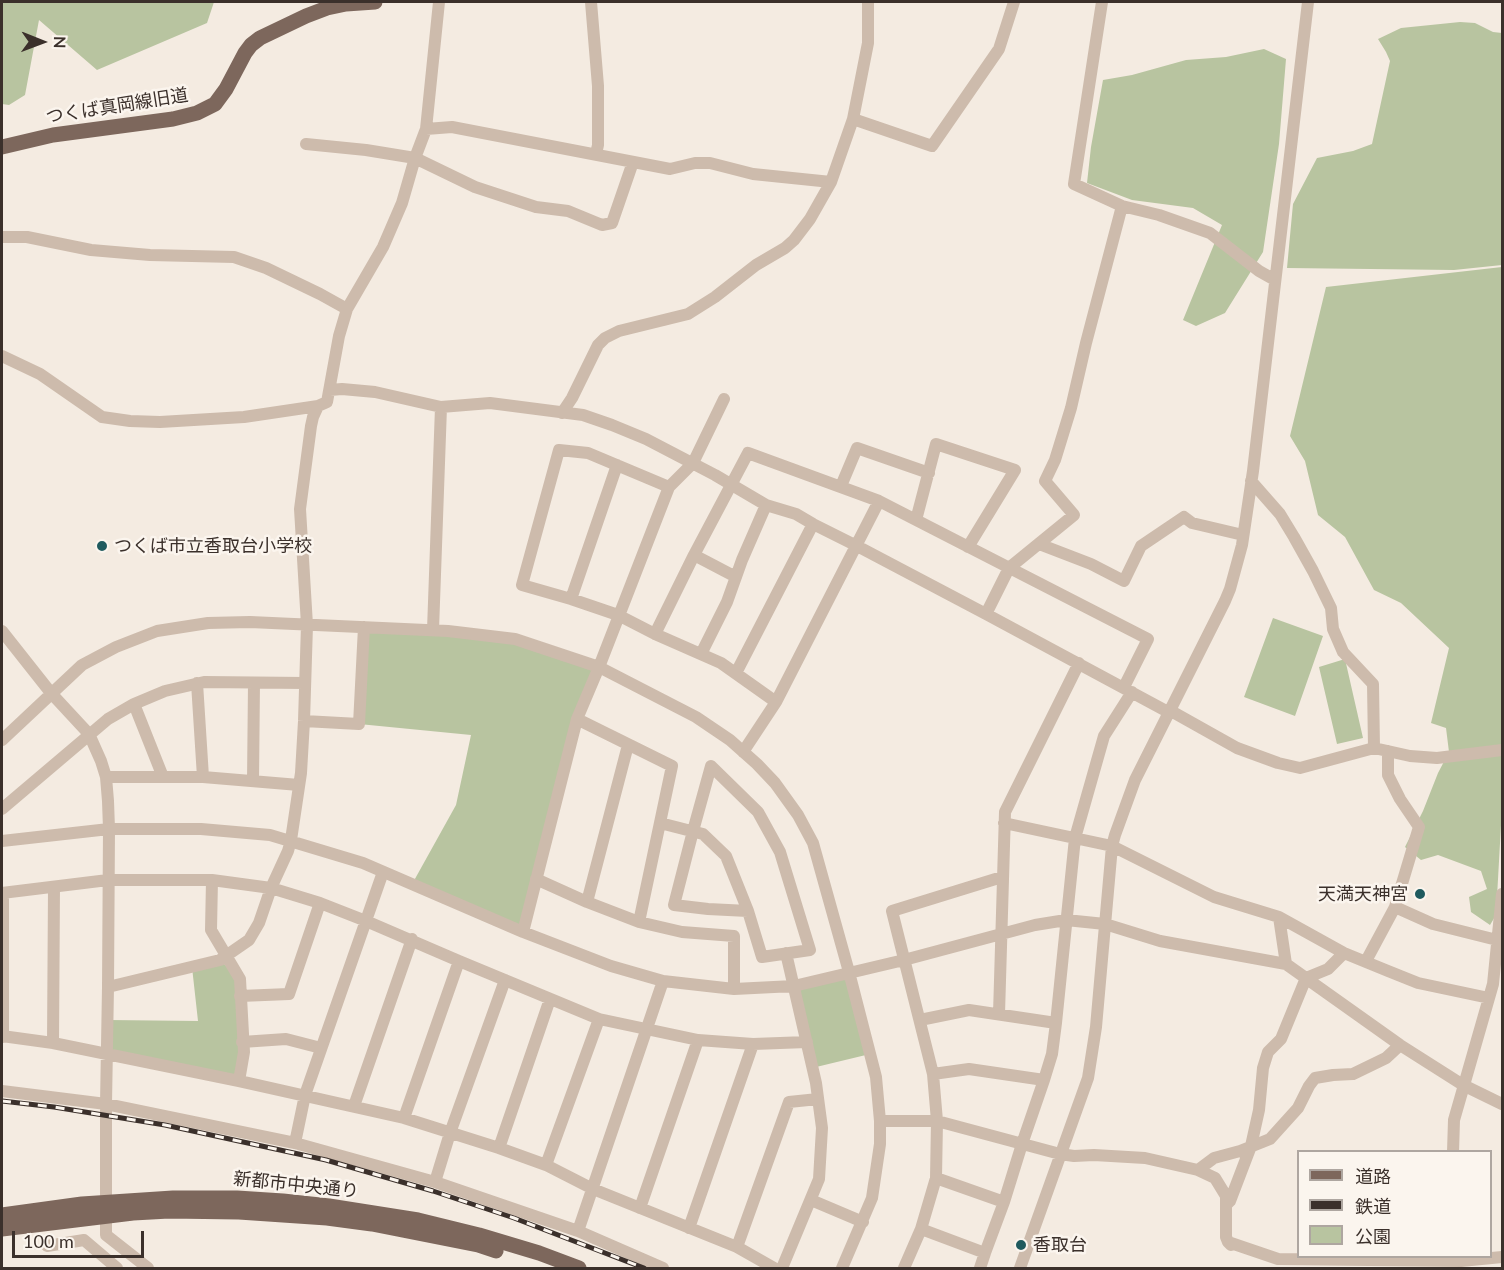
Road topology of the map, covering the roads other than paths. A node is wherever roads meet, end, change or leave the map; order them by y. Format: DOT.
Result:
graph roads {
  1 [pos="375,2"];
  2 [pos="439,2"];
  3 [pos="591,2"];
  4 [pos="868,2"];
  5 [pos="1014,2"];
  6 [pos="1101,2"];
  7 [pos="1308,2"];
  8 [pos="853,119"];
  9 [pos="426,129"];
  10 [pos="306,144"];
  11 [pos="2,147"];
  12 [pos="596,154"];
  13 [pos="415,158"];
  14 [pos="633,162"];
  15 [pos="831,182"];
  16 [pos="1122,206"];
  17 [pos="2,237"];
  18 [pos="1275,280"];
  19 [pos="347,309"];
  20 [pos="2,356"];
  21 [pos="330,390"];
  22 [pos="724,399"];
  23 [pos="318,406"];
  24 [pos="441,407"];
  25 [pos="562,412"];
  26 [pos="693,463"];
  27 [pos="616,465"];
  28 [pos="928,473"];
  29 [pos="1251,481"];
  30 [pos="731,486"];
  31 [pos="841,486"];
  32 [pos="669,487"];
  33 [pos="879,501"];
  34 [pos="766,505"];
  35 [pos="916,520"];
  36 [pos="813,524"];
  37 [pos="1243,535"];
  38 [pos="1039,544"];
  39 [pos="857,546"];
  40 [pos="968,547"];
  41 [pos="694,555"];
  42 [pos="1009,568"];
  43 [pos="736,577"];
  44 [pos="571,598"];
  45 [pos="987,614"];
  46 [pos="618,615"];
  47 [pos="307,625"];
  48 [pos="364,627"];
  49 [pos="433,630"];
  50 [pos="2,631"];
  51 [pos="655,634"];
  52 [pos="701,654"];
  53 [pos="1079,663"];
  54 [pos="599,667"];
  55 [pos="736,673"];
  56 [pos="197,683"];
  57 [pos="254,683"];
  58 [pos="305,683"];
  59 [pos="1128,690"];
  60 [pos="51,693"];
  61 [pos="776,702"];
  62 [pos="134,704"];
  63 [pos="1171,712"];
  64 [pos="577,719"];
  65 [pos="304,721"];
  66 [pos="88,734"];
  67 [pos="2,740"];
  68 [pos="628,745"];
  69 [pos="1374,748"];
  70 [pos="1503,750"];
  71 [pos="1388,751"];
  72 [pos="743,752"];
  73 [pos="105,777"];
  74 [pos="163,777"];
  75 [pos="202,777"];
  76 [pos="253,781"];
  77 [pos="299,785"];
  78 [pos="2,809"];
  79 [pos="660,823"];
  80 [pos="1005,823"];
  81 [pos="109,829"];
  82 [pos="693,831"];
  83 [pos="1075,838"];
  84 [pos="291,840"];
  85 [pos="2,841"];
  86 [pos="1112,846"];
  87 [pos="383,872"];
  88 [pos="1002,877"];
  89 [pos="536,879"];
  90 [pos="108,880"];
  91 [pos="212,880"];
  92 [pos="54,887"];
  93 [pos="271,888"];
  94 [pos="2,893"];
  95 [pos="1503,894"];
  96 [pos="587,902"];
  97 [pos="320,903"];
  98 [pos="1395,907"];
  99 [pos="748,911"];
  100 [pos="1278,917"];
  101 [pos="1066,920"];
  102 [pos="366,921"];
  103 [pos="639,922"];
  104 [pos="1105,924"];
  105 [pos="523,932"];
  106 [pos="1001,933"];
  107 [pos="412,939"];
  108 [pos="1497,940"];
  109 [pos="786,953"];
  110 [pos="1344,953"];
  111 [pos="227,956"];
  112 [pos="904,960"];
  113 [pos="459,961"];
  114 [pos="1366,961"];
  115 [pos="1286,964"];
  116 [pos="849,972"];
  117 [pos="1306,978"];
  118 [pos="505,980"];
  119 [pos="663,981"];
  120 [pos="794,986"];
  121 [pos="108,987"];
  122 [pos="734,989"];
  123 [pos="240,996"];
  124 [pos="1489,998"];
  125 [pos="550,999"];
  126 [pos="999,1014"];
  127 [pos="598,1019"];
  128 [pos="920,1020"];
  129 [pos="1056,1023"];
  130 [pos="648,1029"];
  131 [pos="2,1037"];
  132 [pos="698,1040"];
  133 [pos="807,1041"];
  134 [pos="242,1042"];
  135 [pos="53,1043"];
  136 [pos="753,1044"];
  137 [pos="1400,1045"];
  138 [pos="321,1048"];
  139 [pos="107,1054"];
  140 [pos="933,1074"];
  141 [pos="1044,1080"];
  142 [pos="239,1081"];
  143 [pos="1463,1085"];
  144 [pos="2,1092"];
  145 [pos="305,1095"];
  146 [pos="818,1099"];
  147 [pos="105,1104"];
  148 [pos="1503,1104"];
  149 [pos="354,1106"];
  150 [pos="404,1118"];
  151 [pos="880,1121"];
  152 [pos="937,1121"];
  153 [pos="450,1133"];
  154 [pos="295,1143"];
  155 [pos="1022,1144"];
  156 [pos="1251,1146"];
  157 [pos="499,1148"];
  158 [pos="1453,1150"];
  159 [pos="1060,1154"];
  160 [pos="546,1165"];
  161 [pos="1198,1170"];
  162 [pos="936,1178"];
  163 [pos="435,1182"];
  164 [pos="593,1189"];
  165 [pos="811,1200"];
  166 [pos="1004,1202"];
  167 [pos="1226,1205"];
  168 [pos="640,1208"];
  169 [pos="106,1209"];
  170 [pos="2,1215"];
  171 [pos="863,1222"];
  172 [pos="689,1228"];
  173 [pos="2,1229"];
  174 [pos="921,1229"];
  175 [pos="578,1231"];
  176 [pos="47,1246"];
  177 [pos="737,1248"];
  178 [pos="985,1253"];
  179 [pos="1503,1257"];
  180 [pos="1461,1262"];
  181 [pos="117,1269"];
  182 [pos="148,1269"];
  183 [pos="550,1269"];
  184 [pos="579,1269"];
  185 [pos="663,1269"];
  186 [pos="774,1269"];
  187 [pos="782,1269"];
  188 [pos="842,1269"];
  189 [pos="904,1269"];
  190 [pos="980,1269"];
  191 [pos="1020,1269"];
  1 -- 11 [label="main road, つくば真岡線旧道"];
  2 -- 9 [label="street"];
  3 -- 12 [label="street"];
  4 -- 8 [label="street"];
  5 -- 8 [label="street"];
  6 -- 16 [label="street"];
  7 -- 18 [label="street"];
  8 -- 15 [label="street"];
  9 -- 12 [label="street"];
  9 -- 13 [label="street"];
  10 -- 13 [label="street"];
  12 -- 14 [label="street"];
  13 -- 14 [label="street"];
  13 -- 19 [label="street"];
  14 -- 15 [label="street"];
  15 -- 25 [label="street"];
  16 -- 18 [label="street"];
  16 -- 38 [label="street"];
  17 -- 19 [label="street"];
  18 -- 29 [label="street"];
  19 -- 21 [label="street"];
  20 -- 23 [label="street"];
  21 -- 23 [label="street"];
  21 -- 24 [label="street"];
  22 -- 26 [label="street"];
  23 -- 47 [label="street"];
  24 -- 25 [label="street"];
  24 -- 49 [label="street"];
  25 -- 26 [label="street"];
  26 -- 30 [label="street"];
  26 -- 32 [label="street"];
  27 -- 32 [label="street"];
  27 -- 44 [label="street"];
  27 -- 44 [label="street"];
  28 -- 31 [label="street"];
  28 -- 35 [label="street"];
  28 -- 40 [label="street"];
  29 -- 37 [label="street"];
  29 -- 69 [label="street"];
  30 -- 31 [label="street"];
  30 -- 34 [label="street"];
  30 -- 41 [label="street"];
  31 -- 33 [label="street"];
  32 -- 46 [label="street"];
  33 -- 35 [label="street"];
  33 -- 39 [label="street"];
  34 -- 36 [label="street"];
  34 -- 43 [label="street"];
  35 -- 40 [label="street"];
  36 -- 39 [label="street"];
  36 -- 55 [label="street"];
  37 -- 38 [label="street"];
  37 -- 63 [label="street"];
  38 -- 42 [label="street"];
  39 -- 45 [label="street"];
  39 -- 61 [label="street"];
  40 -- 42 [label="street"];
  41 -- 43 [label="street"];
  41 -- 51 [label="street"];
  42 -- 45 [label="street"];
  42 -- 59 [label="street"];
  43 -- 52 [label="street"];
  44 -- 46 [label="street"];
  45 -- 53 [label="street"];
  46 -- 51 [label="street"];
  46 -- 54 [label="street"];
  47 -- 48 [label="street"];
  47 -- 58 [label="street"];
  47 -- 60 [label="street"];
  48 -- 49 [label="street"];
  48 -- 65 [label="street"];
  49 -- 54 [label="street"];
  50 -- 60 [label="street"];
  51 -- 52 [label="street"];
  52 -- 55 [label="street"];
  53 -- 59 [label="street"];
  53 -- 80 [label="street"];
  54 -- 64 [label="street"];
  54 -- 72 [label="street"];
  55 -- 61 [label="street"];
  56 -- 57 [label="street"];
  56 -- 62 [label="street"];
  56 -- 75 [label="street"];
  57 -- 58 [label="street"];
  57 -- 76 [label="street"];
  58 -- 65 [label="street"];
  59 -- 63 [label="street"];
  59 -- 83 [label="street"];
  60 -- 66 [label="street"];
  60 -- 67 [label="street"];
  61 -- 72 [label="street"];
  62 -- 66 [label="street"];
  62 -- 74 [label="street"];
  63 -- 69 [label="street"];
  63 -- 86 [label="street"];
  64 -- 68 [label="street"];
  64 -- 89 [label="street"];
  65 -- 77 [label="street"];
  66 -- 73 [label="street"];
  66 -- 78 [label="street"];
  68 -- 79 [label="street"];
  68 -- 96 [label="street"];
  69 -- 71 [label="street"];
  70 -- 71 [label="street"];
  71 -- 98 [label="street"];
  72 -- 116 [label="street"];
  73 -- 74 [label="street"];
  73 -- 81 [label="street"];
  74 -- 75 [label="street"];
  75 -- 76 [label="street"];
  76 -- 77 [label="street"];
  77 -- 84 [label="street"];
  79 -- 82 [label="street"];
  79 -- 103 [label="street"];
  80 -- 83 [label="street"];
  80 -- 88 [label="street"];
  81 -- 84 [label="street"];
  81 -- 85 [label="street"];
  81 -- 90 [label="street"];
  82 -- 99 [label="street"];
  82 -- 99 [label="street"];
  82 -- 109 [label="street"];
  83 -- 86 [label="street"];
  83 -- 101 [label="street"];
  84 -- 87 [label="street"];
  84 -- 93 [label="street"];
  86 -- 100 [label="street"];
  86 -- 104 [label="street"];
  87 -- 102 [label="street"];
  87 -- 105 [label="street"];
  88 -- 106 [label="street"];
  88 -- 112 [label="street"];
  89 -- 96 [label="street"];
  89 -- 105 [label="street"];
  90 -- 91 [label="street"];
  90 -- 92 [label="street"];
  90 -- 121 [label="street"];
  91 -- 93 [label="street"];
  91 -- 111 [label="street"];
  92 -- 94 [label="street"];
  92 -- 135 [label="street"];
  93 -- 97 [label="street"];
  93 -- 111 [label="street"];
  94 -- 131 [label="street"];
  95 -- 108 [label="street"];
  96 -- 103 [label="street"];
  97 -- 102 [label="street"];
  97 -- 123 [label="street"];
  98 -- 108 [label="street"];
  98 -- 114 [label="street"];
  99 -- 109 [label="street"];
  100 -- 110 [label="street"];
  100 -- 115 [label="street"];
  101 -- 104 [label="street"];
  101 -- 106 [label="street"];
  101 -- 129 [label="street"];
  102 -- 107 [label="street"];
  102 -- 138 [label="street"];
  103 -- 122 [label="street"];
  104 -- 115 [label="street"];
  104 -- 159 [label="street"];
  105 -- 119 [label="street"];
  106 -- 112 [label="street"];
  106 -- 126 [label="street"];
  107 -- 113 [label="street"];
  107 -- 149 [label="street"];
  108 -- 124 [label="street"];
  109 -- 120 [label="street"];
  110 -- 114 [label="street"];
  110 -- 117 [label="street"];
  111 -- 121 [label="street"];
  111 -- 123 [label="street"];
  112 -- 116 [label="street"];
  112 -- 128 [label="street"];
  113 -- 118 [label="street"];
  113 -- 150 [label="street"];
  114 -- 124 [label="street"];
  115 -- 117 [label="street"];
  116 -- 120 [label="street"];
  116 -- 151 [label="street"];
  117 -- 137 [label="street"];
  117 -- 156 [label="street"];
  118 -- 125 [label="street"];
  118 -- 153 [label="street"];
  119 -- 122 [label="street"];
  119 -- 130 [label="street"];
  120 -- 122 [label="street"];
  120 -- 133 [label="street"];
  121 -- 139 [label="street"];
  123 -- 134 [label="street"];
  124 -- 143 [label="street"];
  125 -- 127 [label="street"];
  125 -- 157 [label="street"];
  126 -- 128 [label="street"];
  126 -- 129 [label="street"];
  127 -- 130 [label="street"];
  127 -- 160 [label="street"];
  128 -- 140 [label="street"];
  129 -- 141 [label="street"];
  130 -- 132 [label="street"];
  130 -- 164 [label="street"];
  131 -- 135 [label="street"];
  132 -- 136 [label="street"];
  132 -- 168 [label="street"];
  133 -- 136 [label="street"];
  133 -- 146 [label="street"];
  134 -- 138 [label="street"];
  134 -- 142 [label="street"];
  135 -- 139 [label="street"];
  136 -- 172 [label="street"];
  137 -- 143 [label="street"];
  137 -- 156 [label="street"];
  138 -- 145 [label="street"];
  139 -- 142 [label="street"];
  139 -- 147 [label="street"];
  140 -- 141 [label="street"];
  140 -- 152 [label="street"];
  141 -- 155 [label="street"];
  142 -- 145 [label="street"];
  143 -- 148 [label="street"];
  143 -- 158 [label="street"];
  144 -- 147 [label="street"];
  145 -- 149 [label="street"];
  145 -- 154 [label="street"];
  146 -- 165 [label="street"];
  146 -- 177 [label="street"];
  147 -- 154 [label="street"];
  147 -- 169 [label="street"];
  149 -- 150 [label="street"];
  150 -- 153 [label="street"];
  151 -- 152 [label="street"];
  151 -- 171 [label="street"];
  152 -- 155 [label="street"];
  152 -- 162 [label="street"];
  153 -- 157 [label="street"];
  153 -- 163 [label="street"];
  154 -- 163 [label="street"];
  155 -- 159 [label="street"];
  155 -- 166 [label="street"];
  156 -- 161 [label="street"];
  156 -- 167 [label="street"];
  157 -- 160 [label="street"];
  159 -- 161 [label="street"];
  159 -- 191 [label="street"];
  160 -- 164 [label="street"];
  161 -- 167 [label="street"];
  162 -- 166 [label="street"];
  162 -- 174 [label="street"];
  163 -- 175 [label="street"];
  164 -- 168 [label="street"];
  164 -- 175 [label="street"];
  165 -- 171 [label="street"];
  165 -- 187 [label="street"];
  166 -- 178 [label="street"];
  167 -- 180 [label="street"];
  168 -- 172 [label="street"];
  169 -- 170 [label="main road, 新都市中央通り"];
  169 -- 173 [label="main road, 新都市中央通り"];
  169 -- 182 [label="street"];
  169 -- 183 [label="main road, 新都市中央通り"];
  169 -- 184 [label="main road, 新都市中央通り"];
  171 -- 188 [label="street"];
  172 -- 177 [label="street"];
  174 -- 178 [label="street"];
  174 -- 189 [label="street"];
  175 -- 185 [label="street"];
  176 -- 181 [label="street"];
  177 -- 186 [label="street"];
  178 -- 190 [label="street"];
  179 -- 180 [label="street"];
}
